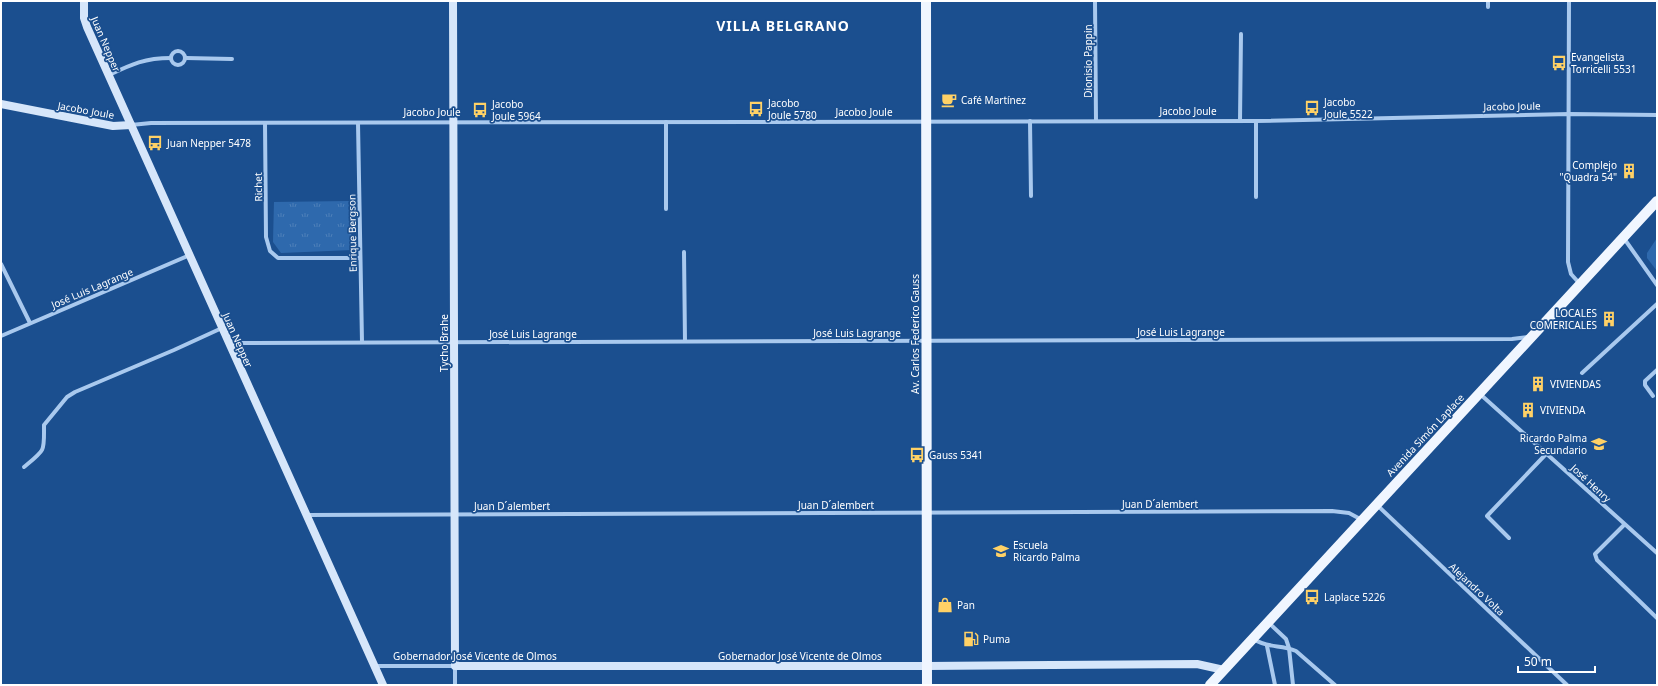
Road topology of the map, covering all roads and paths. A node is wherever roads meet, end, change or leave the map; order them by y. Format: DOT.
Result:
graph roads {
  1 [pos="84,1"];
  2 [pos="453,1"];
  3 [pos="926,1"];
  4 [pos="1095,1"];
  5 [pos="1488,1"];
  6 [pos="1568,1"];
  7 [pos="1488,7"];
  8 [pos="1241,34"];
  9 [pos="171,58"];
  10 [pos="186,58"];
  11 [pos="232,59"];
  12 [pos="109,76"];
  13 [pos="1,104"];
  14 [pos="1570,114"];
  15 [pos="1657,115"];
  16 [pos="926,121"];
  17 [pos="1030,121"];
  18 [pos="1096,121"];
  19 [pos="1240,121"];
  20 [pos="1256,121"];
  21 [pos="358,122"];
  22 [pos="453,122"];
  23 [pos="666,122"];
  24 [pos="265,123"];
  25 [pos="131,125"];
  26 [pos="1031,196"];
  27 [pos="1256,197"];
  28 [pos="1657,201"];
  29 [pos="666,209"];
  30 [pos="1623,237"];
  31 [pos="684,252"];
  32 [pos="190,255"];
  33 [pos="360,258"];
  34 [pos="1,264"];
  35 [pos="1580,284"];
  36 [pos="1657,285"];
  37 [pos="1657,304"];
  38 [pos="30,323"];
  39 [pos="222,328"];
  40 [pos="1,336"];
  41 [pos="1532,336"];
  42 [pos="927,341"];
  43 [pos="362,342"];
  44 [pos="454,342"];
  45 [pos="685,342"];
  46 [pos="229,343"];
  47 [pos="1657,370"];
  48 [pos="1582,373"];
  49 [pos="1479,393"];
  50 [pos="1653,396"];
  51 [pos="1547,453"];
  52 [pos="24,467"];
  53 [pos="1376,505"];
  54 [pos="927,513"];
  55 [pos="454,514"];
  56 [pos="307,515"];
  57 [pos="1363,520"];
  58 [pos="1624,525"];
  59 [pos="1509,538"];
  60 [pos="1657,553"];
  61 [pos="1657,618"];
  62 [pos="1268,622"];
  63 [pos="1253,639"];
  64 [pos="1267,646"];
  65 [pos="1289,648"];
  66 [pos="375,666"];
  67 [pos="454,666"];
  68 [pos="927,666"];
  69 [pos="1224,670"];
  70 [pos="383,685"];
  71 [pos="455,685"];
  72 [pos="927,685"];
  73 [pos="1210,685"];
  74 [pos="1275,685"];
  75 [pos="1292,685"];
  76 [pos="1335,685"];
  77 [pos="1567,685"];
  1 -- 12 [label="main road, Juan Nepper"];
  2 -- 22 [label="main road, Tycho Brahe"];
  3 -- 16 [label="main road, Av. Carlos Federico Gauss"];
  4 -- 18 [label="street, Dionisio Pappin"];
  5 -- 7 [label="street"];
  6 -- 14 [label="street"];
  8 -- 19 [label="street"];
  9 -- 10 [label="street"];
  9 -- 10 [label="street"];
  9 -- 12 [label="street"];
  10 -- 11 [label="street"];
  12 -- 25 [label="main road, Juan Nepper"];
  13 -- 25 [label="main road, Jacobo Joule"];
  14 -- 15 [label="street, Jacobo Joule"];
  14 -- 20 [label="street, Jacobo Joule"];
  14 -- 35 [label="street"];
  16 -- 17 [label="street, Jacobo Joule"];
  16 -- 23 [label="street, Jacobo Joule"];
  16 -- 42 [label="main road, Av. Carlos Federico Gauss"];
  17 -- 18 [label="street, Jacobo Joule"];
  17 -- 26 [label="street"];
  18 -- 19 [label="street, Jacobo Joule"];
  19 -- 20 [label="street, Jacobo Joule"];
  20 -- 27 [label="street"];
  21 -- 22 [label="street, Jacobo Joule"];
  21 -- 24 [label="street, Jacobo Joule"];
  21 -- 33 [label="street, Enrique Bergson"];
  22 -- 23 [label="street, Jacobo Joule"];
  22 -- 44 [label="main road, Tycho Brahe"];
  23 -- 29 [label="street"];
  24 -- 25 [label="street, Jacobo Joule"];
  24 -- 33 [label="street, Richet"];
  25 -- 32 [label="main road, Juan Nepper"];
  28 -- 30 [label="main road, Avenida Simón Laplace"];
  30 -- 35 [label="main road, Avenida Simón Laplace"];
  30 -- 36 [label="street"];
  31 -- 45 [label="street"];
  32 -- 38 [label="street, José Luis Lagrange"];
  32 -- 39 [label="main road, Juan Nepper"];
  33 -- 43 [label="street, Enrique Bergson"];
  34 -- 38 [label="street"];
  35 -- 41 [label="main road, Avenida Simón Laplace"];
  37 -- 48 [label="street"];
  38 -- 40 [label="street, José Luis Lagrange"];
  39 -- 46 [label="main road, Juan Nepper"];
  39 -- 52 [label="street"];
  41 -- 42 [label="street, José Luis Lagrange"];
  41 -- 49 [label="main road, Avenida Simón Laplace"];
  42 -- 45 [label="street, José Luis Lagrange"];
  42 -- 54 [label="main road, Av. Carlos Federico Gauss"];
  43 -- 44 [label="street, José Luis Lagrange"];
  43 -- 46 [label="street, José Luis Lagrange"];
  44 -- 45 [label="street, José Luis Lagrange"];
  44 -- 55 [label="main road, Tycho Brahe"];
  46 -- 56 [label="main road, Juan Nepper"];
  47 -- 50 [label="street"];
  49 -- 51 [label="street, José Henry"];
  49 -- 53 [label="main road, Avenida Simón Laplace"];
  51 -- 58 [label="street, José Henry"];
  51 -- 59 [label="street"];
  53 -- 57 [label="main road, Avenida Simón Laplace"];
  53 -- 77 [label="street, Alejandro Volta"];
  54 -- 55 [label="street, Juan D´alembert"];
  54 -- 57 [label="street, Juan D´alembert"];
  54 -- 68 [label="main road, Av. Carlos Federico Gauss"];
  55 -- 56 [label="street, Juan D´alembert"];
  55 -- 67 [label="main road, Tycho Brahe"];
  56 -- 66 [label="main road, Juan Nepper"];
  57 -- 62 [label="main road, Avenida Simón Laplace"];
  58 -- 60 [label="street, José Henry"];
  58 -- 61 [label="street"];
  62 -- 63 [label="main road, Avenida Simón Laplace"];
  62 -- 65 [label="street"];
  63 -- 64 [label="street"];
  63 -- 69 [label="main road, Avenida Simón Laplace"];
  64 -- 65 [label="street"];
  64 -- 74 [label="street"];
  65 -- 75 [label="street"];
  65 -- 76 [label="street"];
  66 -- 67 [label="street, Gobernador José Vicente de Olmos"];
  66 -- 70 [label="main road, Juan Nepper"];
  67 -- 68 [label="main road, Gobernador José Vicente de Olmos"];
  67 -- 71 [label="street, Tycho Brahe"];
  68 -- 69 [label="main road, Gobernador José Vicente de Olmos"];
  68 -- 72 [label="main road, Av. Carlos Federico Gauss"];
  69 -- 73 [label="main road, Avenida Simón Laplace"];
}
